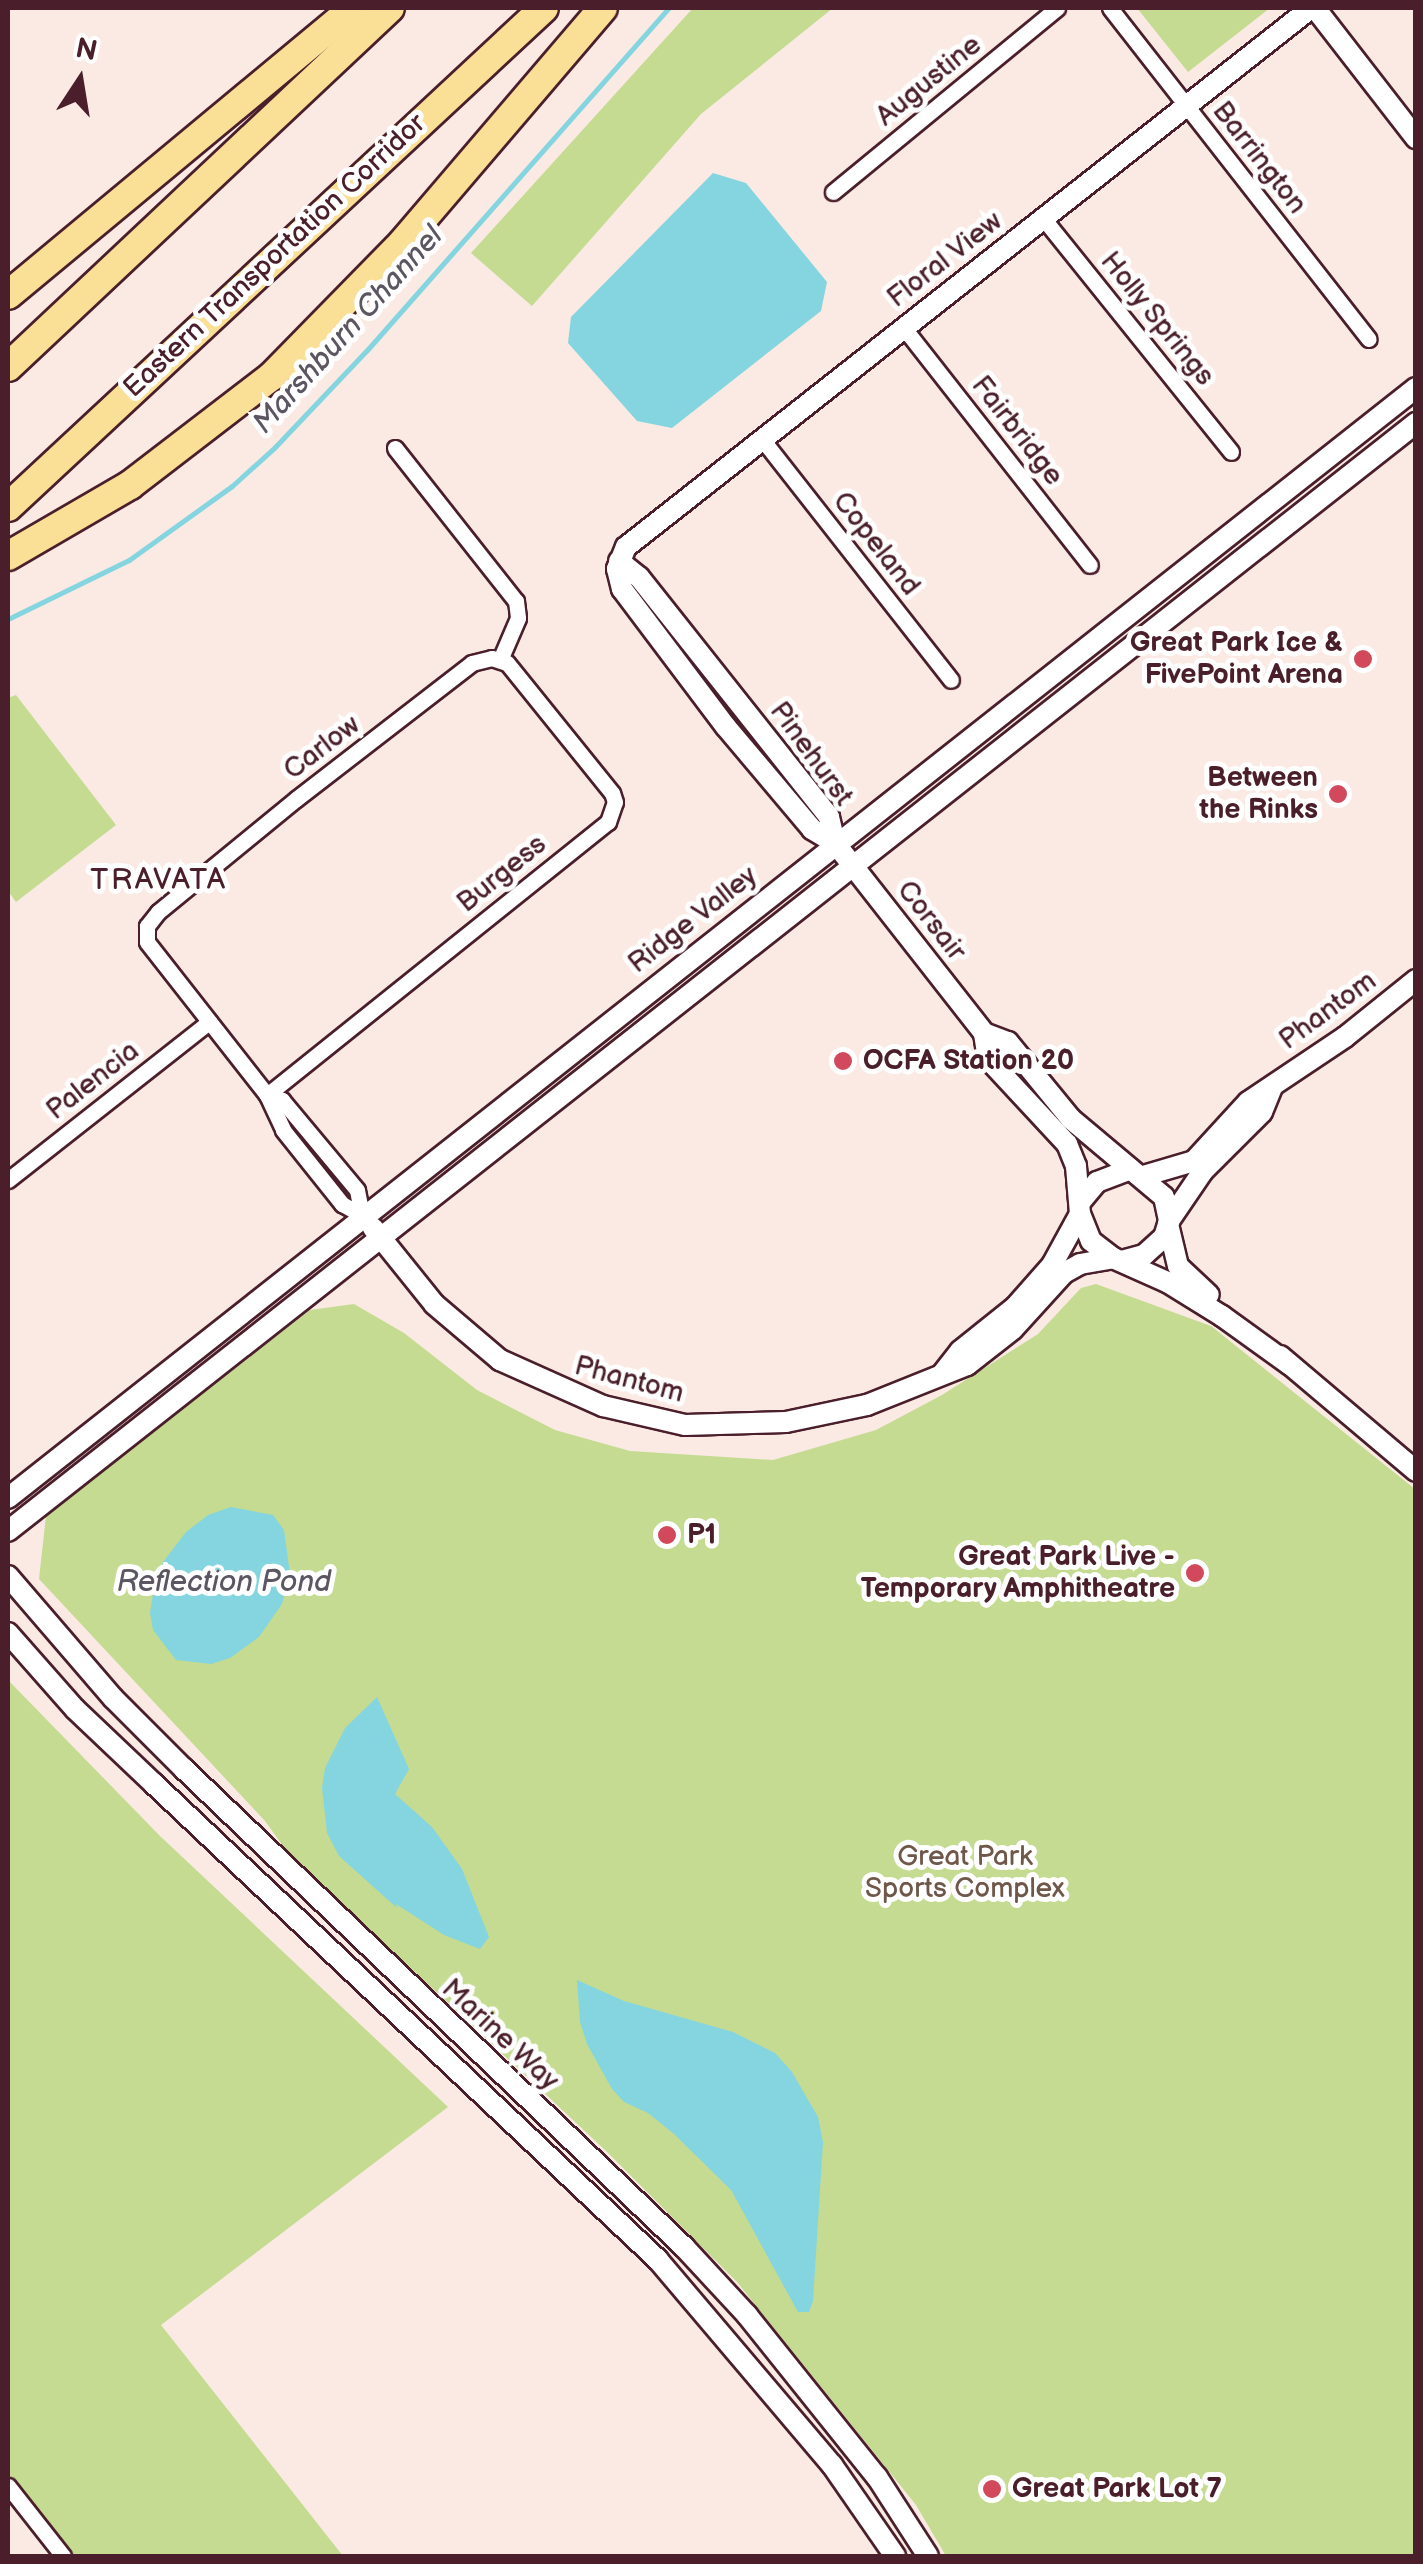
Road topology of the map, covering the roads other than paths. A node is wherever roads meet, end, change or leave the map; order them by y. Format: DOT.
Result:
graph roads {
  1 [pos="354,8"];
  2 [pos="390,8"];
  3 [pos="544,8"];
  4 [pos="603,8"];
  5 [pos="1057,8"];
  6 [pos="1110,8"];
  7 [pos="1313,8"];
  8 [pos="1186,106"];
  9 [pos="1416,138"];
  10 [pos="832,192"];
  11 [pos="1043,218"];
  12 [pos="8,295"];
  13 [pos="904,328"];
  14 [pos="1369,339"];
  15 [pos="8,367"];
  16 [pos="1416,388"];
  17 [pos="1416,424"];
  18 [pos="762,440"];
  19 [pos="395,448"];
  20 [pos="1231,452"];
  21 [pos="8,507"];
  22 [pos="8,556"];
  23 [pos="619,561"];
  24 [pos="1090,565"];
  25 [pos="500,660"];
  26 [pos="950,680"];
  27 [pos="835,843"];
  28 [pos="852,865"];
  29 [pos="1416,980"];
  30 [pos="209,1022"];
  31 [pos="984,1033"];
  32 [pos="1273,1085"];
  33 [pos="267,1095"];
  34 [pos="1137,1173"];
  35 [pos="8,1180"];
  36 [pos="1081,1207"];
  37 [pos="362,1215"];
  38 [pos="1169,1222"];
  39 [pos="380,1237"];
  40 [pos="1117,1259"];
  41 [pos="1290,1365"];
  42 [pos="943,1373"];
  43 [pos="1394,1448"];
  44 [pos="1416,1457"];
  45 [pos="1416,1471"];
  46 [pos="8,1498"];
  47 [pos="8,1530"];
  48 [pos="8,1576"];
  49 [pos="8,1633"];
  50 [pos="8,2486"];
  51 [pos="63,2556"];
  52 [pos="895,2556"];
  53 [pos="928,2556"];
  1 -- 12 [label="highway"];
  2 -- 15 [label="highway"];
  3 -- 21 [label="highway, Eastern Transportation Corridor"];
  4 -- 22 [label="highway"];
  5 -- 10 [label="street, Augustine"];
  6 -- 8 [label="street, Barrington"];
  7 -- 8 [label="main road, Floral View"];
  7 -- 9 [label="main road"];
  8 -- 11 [label="main road, Floral View"];
  8 -- 14 [label="street, Barrington"];
  11 -- 13 [label="main road, Floral View"];
  11 -- 20 [label="street, Holly Springs"];
  13 -- 18 [label="main road, Floral View"];
  13 -- 24 [label="street, Fairbridge"];
  16 -- 27 [label="main road, Ridge Valley"];
  17 -- 28 [label="main road, Ridge Valley"];
  18 -- 23 [label="main road, Floral View"];
  18 -- 26 [label="street, Copeland"];
  19 -- 25 [label="street"];
  23 -- 27 [label="main road, Pinehurst"];
  25 -- 30 [label="street, Carlow"];
  25 -- 33 [label="street, Burgess"];
  27 -- 28 [label="main road, Corsair"];
  27 -- 37 [label="main road, Ridge Valley"];
  28 -- 31 [label="main road, Corsair"];
  28 -- 39 [label="main road, Ridge Valley"];
  29 -- 32 [label="main road, Phantom"];
  30 -- 33 [label="street, Carlow"];
  30 -- 35 [label="street, Palencia"];
  31 -- 34 [label="main road, Corsair"];
  31 -- 36 [label="main road, Corsair"];
  32 -- 34 [label="main road, Phantom"];
  32 -- 38 [label="main road, Phantom"];
  33 -- 37 [label="street, Carlow"];
  34 -- 36 [label="main road"];
  34 -- 38 [label="main road"];
  36 -- 40 [label="main road"];
  36 -- 42 [label="main road, Phantom"];
  37 -- 39 [label="main road, Phantom"];
  37 -- 46 [label="main road, Ridge Valley"];
  38 -- 40 [label="main road"];
  38 -- 41 [label="main road"];
  39 -- 42 [label="main road, Phantom"];
  39 -- 47 [label="main road, Ridge Valley"];
  40 -- 41 [label="main road"];
  40 -- 42 [label="main road, Phantom"];
  41 -- 43 [label="main road"];
  43 -- 44 [label="main road"];
  43 -- 45 [label="main road"];
  48 -- 53 [label="main road, Marine Way"];
  49 -- 52 [label="main road, Marine Way"];
  50 -- 51 [label="street"];
}
